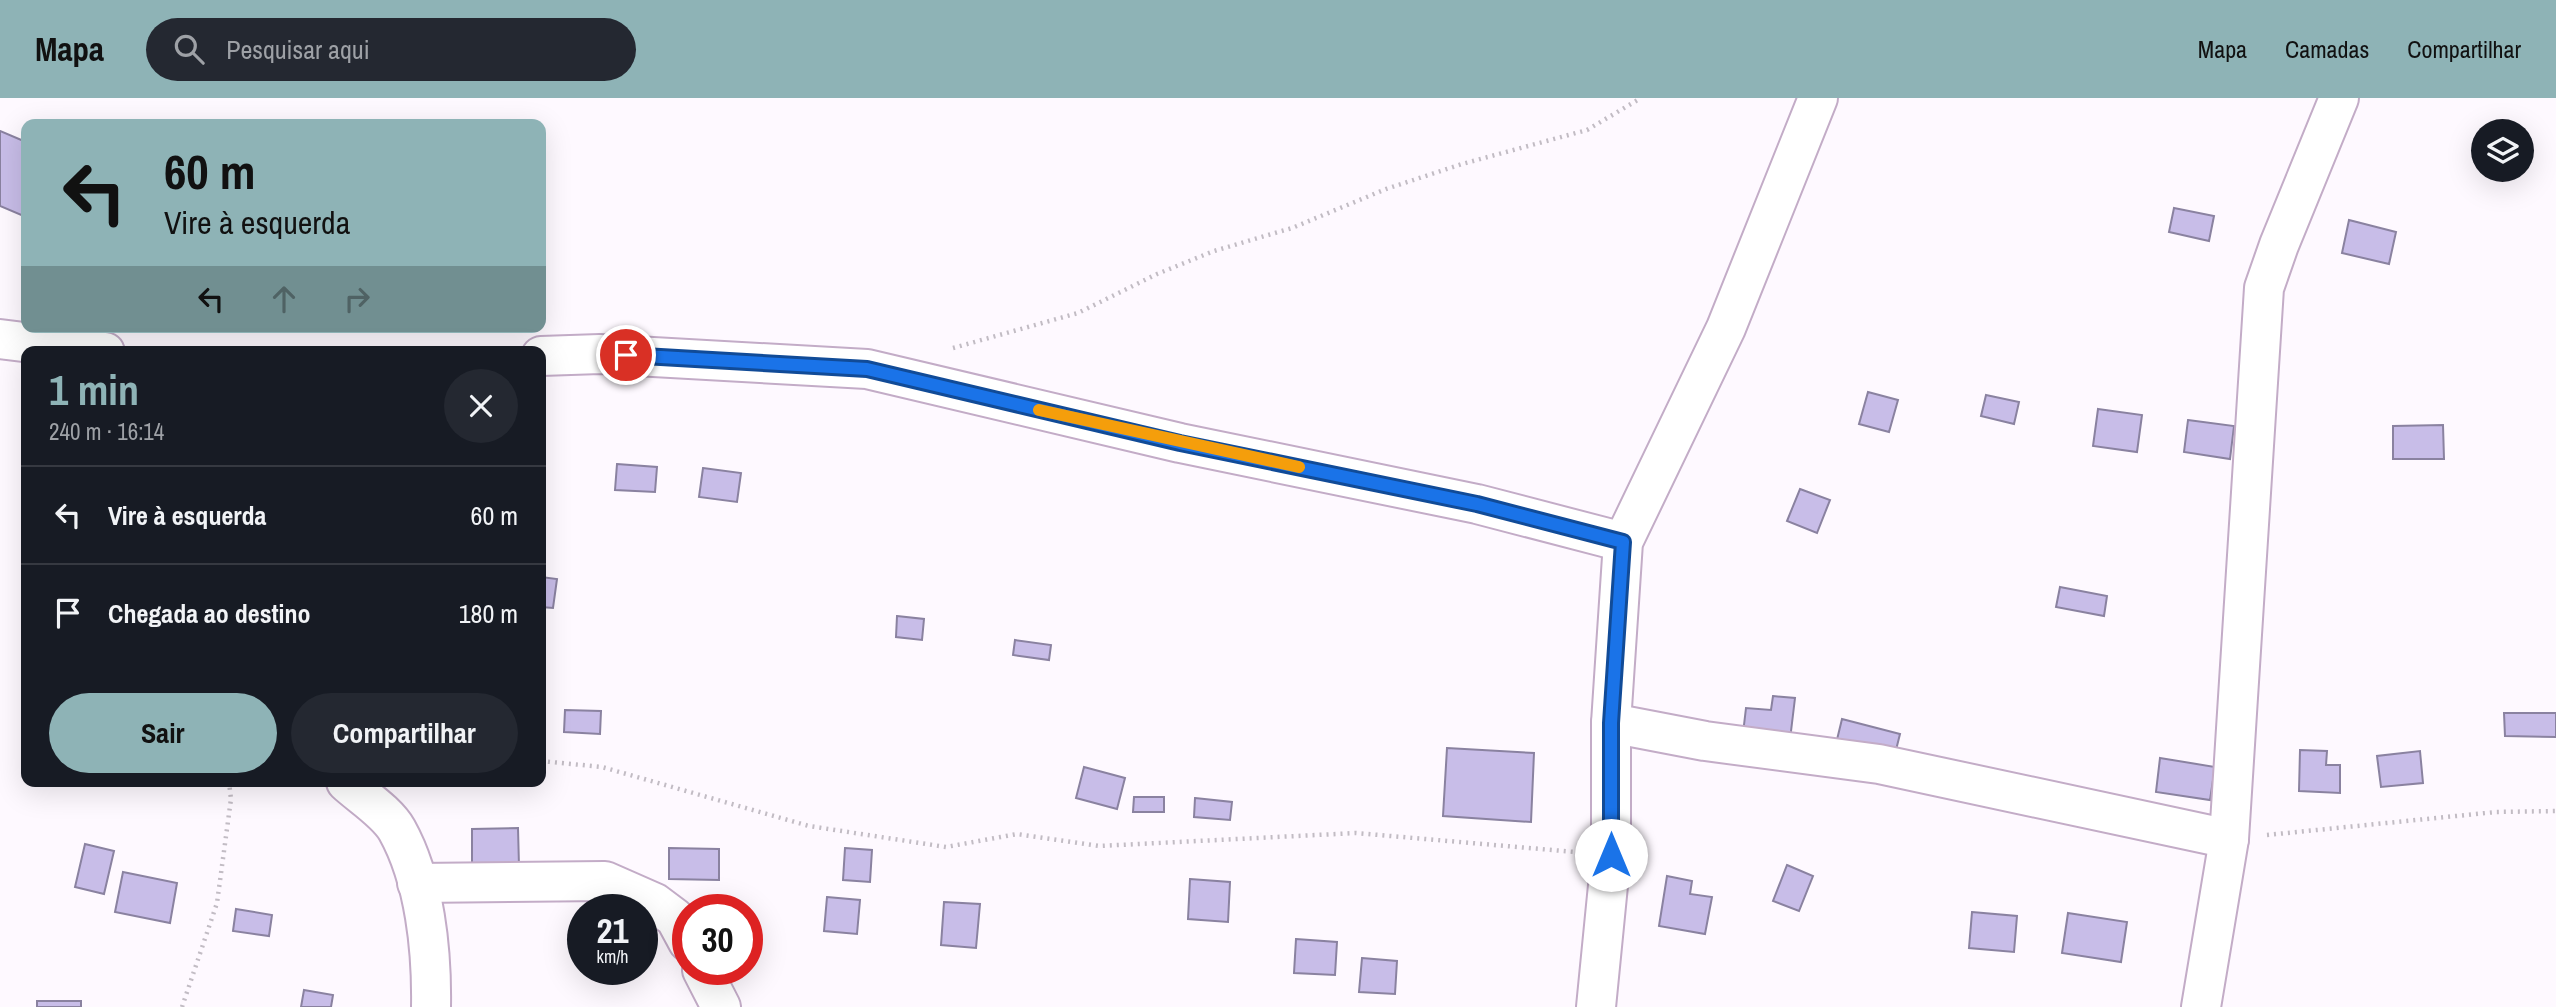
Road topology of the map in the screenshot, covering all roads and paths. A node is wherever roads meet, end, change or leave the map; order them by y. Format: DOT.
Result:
graph roads {
  1 [pos="1641,98"];
  2 [pos="1818,98"];
  3 [pos="2339,98"];
  4 [pos="0,338"];
  5 [pos="60,346"];
  6 [pos="945,350"];
  7 [pos="546,356"];
  8 [pos="1623,542"];
  9 [pos="1611,723"];
  10 [pos="546,761"];
  11 [pos="230,787"];
  12 [pos="352,787"];
  13 [pos="2556,811"];
  14 [pos="2229,839"];
  15 [pos="1611,855"];
  16 [pos="417,883"];
  17 [pos="672,916"];
  18 [pos="710,985"];
  19 [pos="182,1007"];
  20 [pos="432,1007"];
  21 [pos="721,1007"];
  22 [pos="1595,1007"];
  23 [pos="2202,1007"];
  1 -- 6 [label="path"];
  2 -- 8 [label="street"];
  3 -- 14 [label="street"];
  4 -- 5 [label="street"];
  7 -- 8 [label="street"];
  8 -- 9 [label="street"];
  9 -- 14 [label="street"];
  9 -- 15 [label="street"];
  10 -- 15 [label="path"];
  11 -- 19 [label="path"];
  12 -- 16 [label="street"];
  13 -- 14 [label="path"];
  14 -- 23 [label="street"];
  15 -- 22 [label="street"];
  16 -- 17 [label="street"];
  16 -- 20 [label="street"];
  18 -- 21 [label="street"];
}
